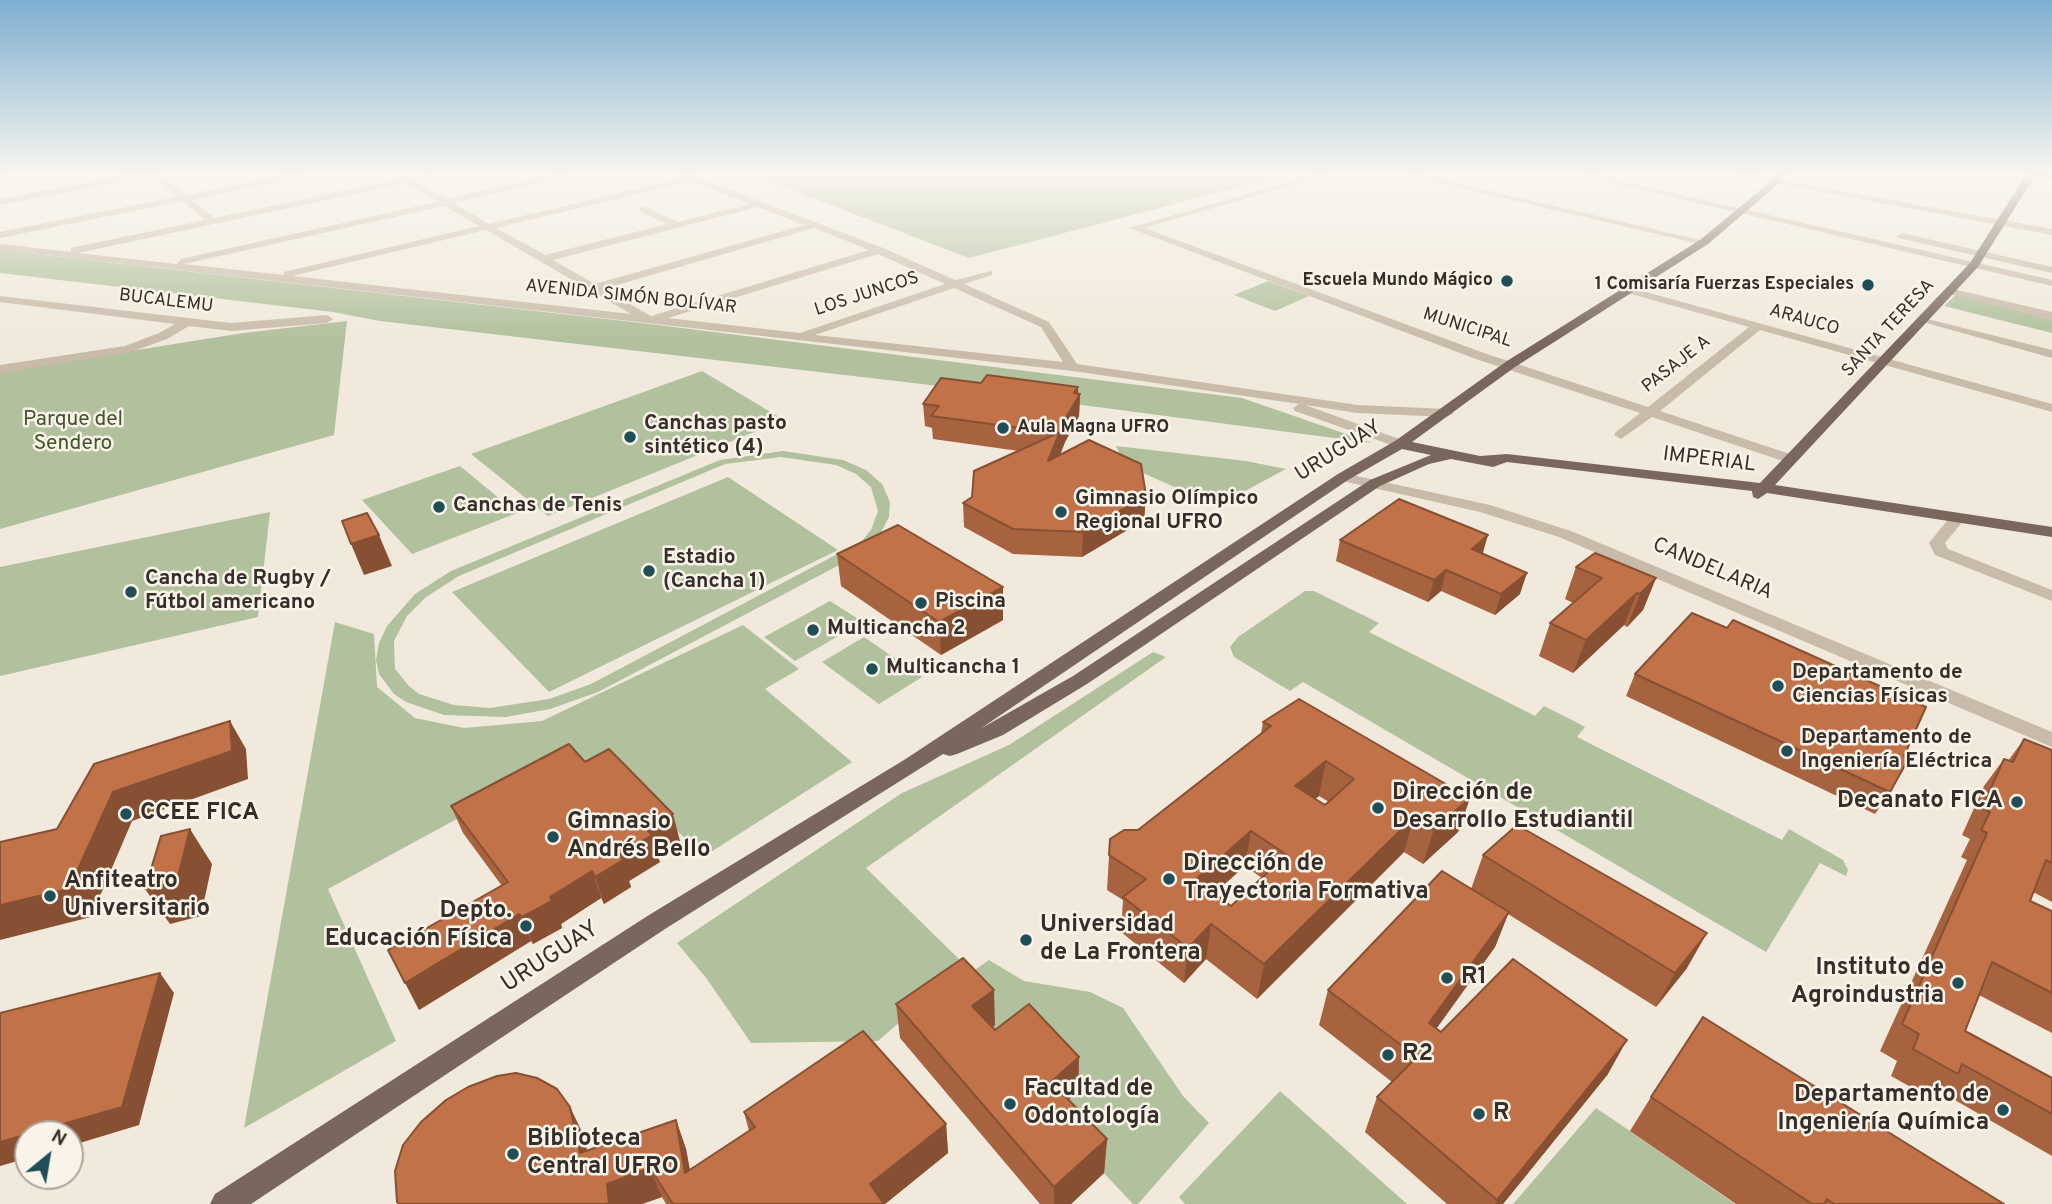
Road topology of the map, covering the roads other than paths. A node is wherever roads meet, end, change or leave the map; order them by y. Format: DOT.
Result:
graph roads {
  1 [pos="30,229"];
  2 [pos="174,229"];
  3 [pos="325,229"];
  4 [pos="479,229"];
  5 [pos="492,229"];
  6 [pos="660,229"];
  7 [pos="800,229"];
  8 [pos="826,229"];
  9 [pos="1137,229"];
  10 [pos="1648,229"];
  11 [pos="1720,229"];
  12 [pos="1843,229"];
  13 [pos="1996,229"];
  14 [pos="0,235"];
  15 [pos="1704,242"];
  16 [pos="0,247"];
  17 [pos="880,250"];
  18 [pos="60,253"];
  19 [pos="543,259"];
  20 [pos="1977,259"];
  21 [pos="166,265"];
  22 [pos="2052,270"];
  23 [pos="988,273"];
  24 [pos="275,278"];
  25 [pos="2052,283"];
  26 [pos="955,284"];
  27 [pos="593,288"];
  28 [pos="1628,290"];
  29 [pos="1949,291"];
  30 [pos="0,299"];
  31 [pos="2052,316"];
  32 [pos="327,319"];
  33 [pos="1923,319"];
  34 [pos="650,320"];
  35 [pos="187,322"];
  36 [pos="1758,326"];
  37 [pos="797,336"];
  38 [pos="2046,352"];
  39 [pos="0,355"];
  40 [pos="1883,361"];
  41 [pos="48,362"];
  42 [pos="1511,364"];
  43 [pos="2025,364"];
  44 [pos="1073,367"];
  45 [pos="0,369"];
  46 [pos="1257,393"];
  47 [pos="2052,408"];
  48 [pos="1650,411"];
  49 [pos="1447,413"];
  50 [pos="1621,435"];
  51 [pos="1405,446"];
  52 [pos="1448,455"];
  53 [pos="1791,459"];
  54 [pos="1395,474"];
  55 [pos="1343,477"];
  56 [pos="1375,483"];
  57 [pos="1760,493"];
  58 [pos="1956,520"];
  59 [pos="2052,532"];
  60 [pos="2052,596"];
  61 [pos="2052,740"];
  62 [pos="911,765"];
  63 [pos="225,1204"];
  1 -- 14 [label="street"];
  2 -- 18 [label="street"];
  3 -- 21 [label="street"];
  4 -- 24 [label="street"];
  5 -- 19 [label="street"];
  6 -- 19 [label="street"];
  7 -- 27 [label="street"];
  8 -- 17 [label="street"];
  9 -- 42 [label="street, MUNICIPAL"];
  10 -- 15 [label="street"];
  11 -- 15 [label="main road, URUGUAY"];
  12 -- 20 [label="street"];
  13 -- 20 [label="main road, SANTA TERESA"];
  15 -- 28 [label="main road, URUGUAY"];
  16 -- 18 [label="street, AVENIDA SIMÓN BOLÍVAR"];
  17 -- 26 [label="street"];
  17 -- 34 [label="street"];
  18 -- 21 [label="street, AVENIDA SIMÓN BOLÍVAR"];
  19 -- 27 [label="street"];
  20 -- 22 [label="street"];
  20 -- 25 [label="street"];
  20 -- 29 [label="main road, SANTA TERESA"];
  21 -- 24 [label="street, AVENIDA SIMÓN BOLÍVAR"];
  23 -- 26 [label="street, LOS JUNCOS"];
  24 -- 34 [label="street, AVENIDA SIMÓN BOLÍVAR"];
  26 -- 37 [label="street, LOS JUNCOS"];
  26 -- 44 [label="street"];
  27 -- 34 [label="street"];
  28 -- 36 [label="street, ARAUCO"];
  28 -- 42 [label="main road, URUGUAY"];
  29 -- 31 [label="street"];
  29 -- 33 [label="main road, SANTA TERESA"];
  30 -- 35 [label="street, BUCALEMU"];
  32 -- 35 [label="street, BUCALEMU"];
  33 -- 38 [label="street"];
  33 -- 40 [label="main road, SANTA TERESA"];
  34 -- 37 [label="street, AVENIDA SIMÓN BOLÍVAR"];
  35 -- 41 [label="street"];
  36 -- 40 [label="street, ARAUCO"];
  36 -- 48 [label="street, PASAJE A"];
  37 -- 44 [label="street, AVENIDA SIMÓN BOLÍVAR"];
  38 -- 43 [label="street"];
  39 -- 41 [label="street"];
  40 -- 47 [label="street, ARAUCO"];
  40 -- 53 [label="main road, SANTA TERESA"];
  41 -- 45 [label="street"];
  42 -- 48 [label="street, MUNICIPAL"];
  42 -- 49 [label="main road, URUGUAY"];
  44 -- 46 [label="street, AVENIDA SIMÓN BOLÍVAR"];
  46 -- 49 [label="street, AVENIDA SIMÓN BOLÍVAR"];
  46 -- 51 [label="street, AVENIDA SIMÓN BOLÍVAR"];
  48 -- 50 [label="street, PASAJE A"];
  48 -- 53 [label="street, MUNICIPAL"];
  49 -- 51 [label="main road, URUGUAY"];
  51 -- 52 [label="main road, IMPERIAL"];
  51 -- 54 [label="main road"];
  51 -- 55 [label="main road, URUGUAY"];
  52 -- 54 [label="main road, URUGUAY"];
  52 -- 57 [label="main road, IMPERIAL"];
  53 -- 57 [label="main road, SANTA TERESA"];
  54 -- 56 [label="main road, URUGUAY"];
  55 -- 56 [label="street, CANDELARIA"];
  55 -- 62 [label="main road, URUGUAY"];
  56 -- 61 [label="street, CANDELARIA"];
  56 -- 62 [label="main road, URUGUAY"];
  57 -- 58 [label="main road, IMPERIAL"];
  58 -- 59 [label="main road, IMPERIAL"];
  58 -- 60 [label="street"];
  62 -- 63 [label="main road, URUGUAY"];
}
